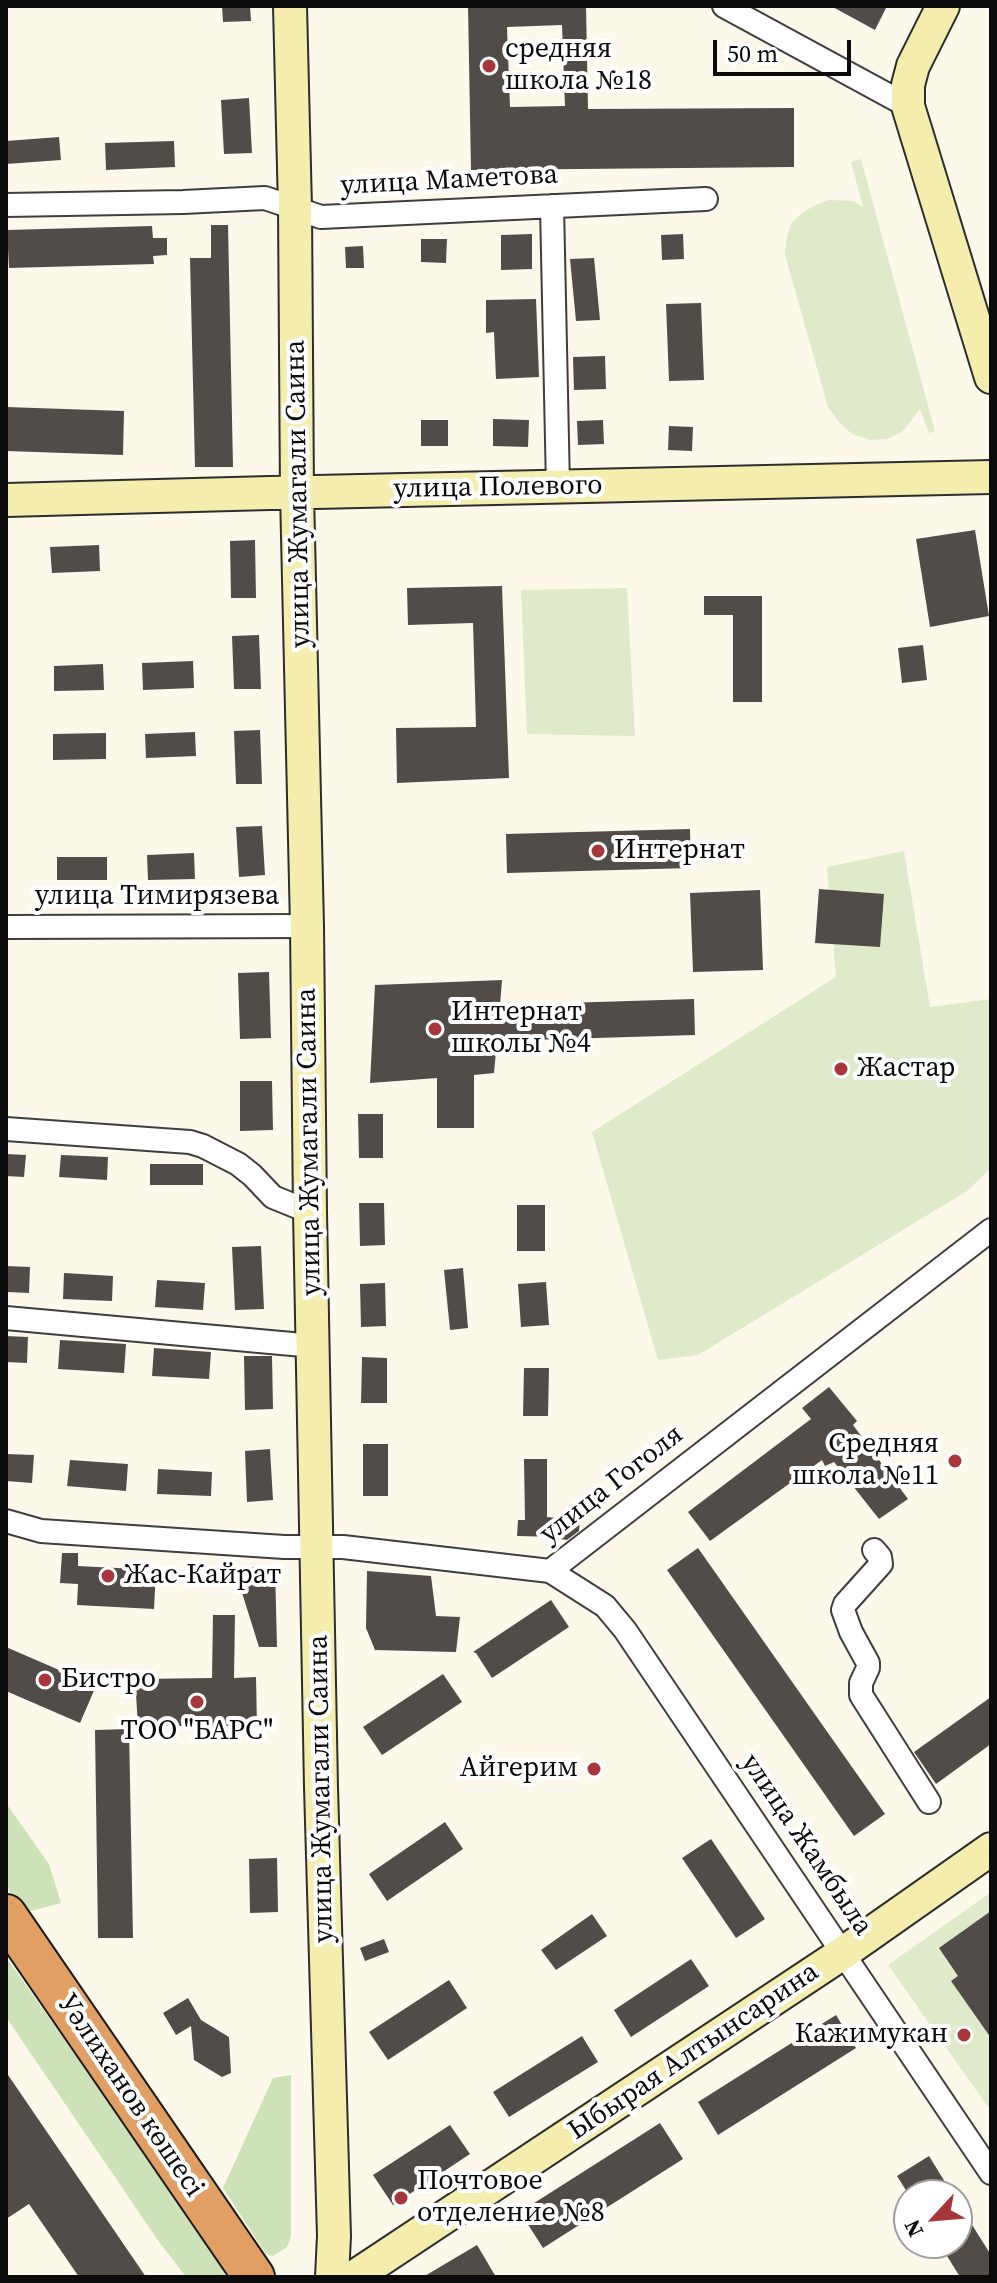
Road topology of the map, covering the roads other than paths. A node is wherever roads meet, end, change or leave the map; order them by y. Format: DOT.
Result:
graph roads {
  1 [pos="290,6"];
  2 [pos="724,6"];
  3 [pos="943,6"];
  4 [pos="908,106"];
  5 [pos="706,199"];
  6 [pos="6,205"];
  7 [pos="552,206"];
  8 [pos="295,208"];
  9 [pos="991,377"];
  10 [pos="991,477"];
  11 [pos="558,487"];
  12 [pos="297,493"];
  13 [pos="6,500"];
  14 [pos="307,926"];
  15 [pos="6,927"];
  16 [pos="6,1129"];
  17 [pos="310,1212"];
  18 [pos="991,1230"];
  19 [pos="6,1318"];
  20 [pos="314,1346"];
  21 [pos="6,1521"];
  22 [pos="316,1548"];
  23 [pos="874,1550"];
  24 [pos="550,1571"];
  25 [pos="929,1802"];
  26 [pos="991,1849"];
  27 [pos="6,1915"];
  28 [pos="843,1953"];
  29 [pos="991,2173"];
  30 [pos="254,2277"];
  31 [pos="332,2277"];
  32 [pos="354,2277"];
  1 -- 8 [label="street, улица Жумагали Саина"];
  2 -- 4 [label="street"];
  3 -- 4 [label="street"];
  4 -- 9 [label="street"];
  5 -- 7 [label="street, улица Маметова"];
  6 -- 8 [label="street, улица Маметова"];
  7 -- 8 [label="street, улица Маметова"];
  7 -- 11 [label="street"];
  8 -- 12 [label="street, улица Жумагали Саина"];
  10 -- 11 [label="street, улица Полевого"];
  11 -- 12 [label="street, улица Полевого"];
  12 -- 13 [label="street, улица Полевого"];
  12 -- 14 [label="street, улица Жумагали Саина"];
  14 -- 15 [label="street, улица Тимирязева"];
  14 -- 17 [label="street, улица Жумагали Саина"];
  16 -- 17 [label="street"];
  17 -- 20 [label="street, улица Жумагали Саина"];
  18 -- 24 [label="street, улица Гоголя"];
  19 -- 20 [label="street"];
  20 -- 22 [label="street, улица Жумагали Саина"];
  21 -- 22 [label="street, улица Гоголя"];
  22 -- 24 [label="street, улица Гоголя"];
  22 -- 31 [label="street, улица Жумагали Саина"];
  23 -- 25 [label="street"];
  24 -- 28 [label="street, улица Жамбыла"];
  26 -- 28 [label="street, Ыбырая Алтынсарина"];
  27 -- 30 [label="highway, Уәлиханов көшесі"];
  28 -- 29 [label="street, улица Жамбыла"];
  28 -- 32 [label="street, Ыбырая Алтынсарина"];
}
